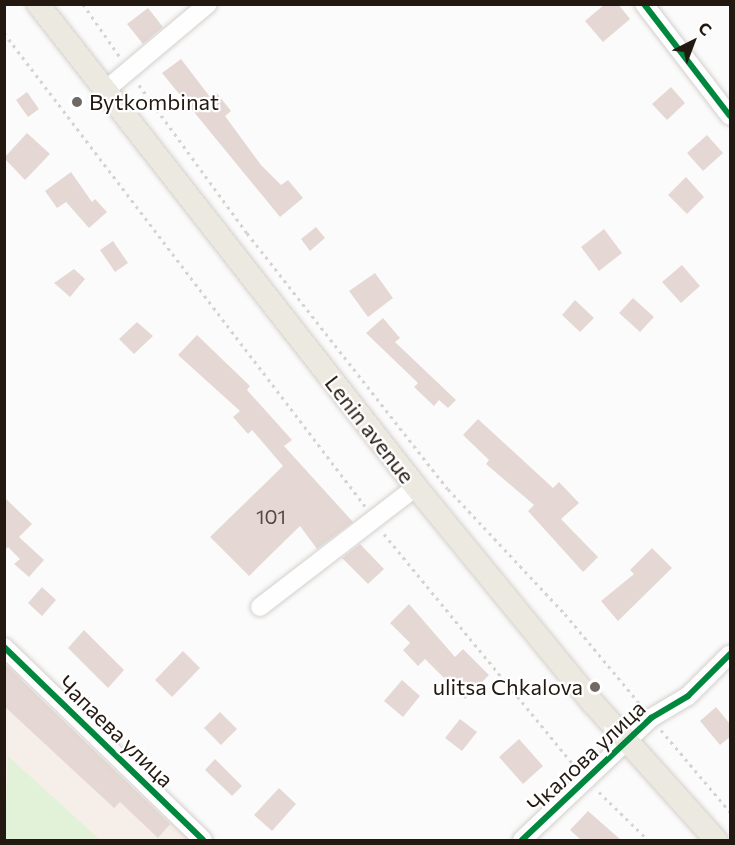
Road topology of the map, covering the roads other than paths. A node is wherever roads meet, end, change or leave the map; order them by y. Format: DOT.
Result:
graph roads {
  1 [pos="38,4"];
  2 [pos="208,4"];
  3 [pos="644,4"];
  4 [pos="103,92"];
  5 [pos="730,116"];
  6 [pos="416,487"];
  7 [pos="260,607"];
  8 [pos="4,647"];
  9 [pos="730,654"];
  10 [pos="626,741"];
  11 [pos="203,840"];
  12 [pos="522,840"];
  13 [pos="717,840"];
  1 -- 4 [label="main road, Lenin avenue"];
  2 -- 4 [label="street"];
  3 -- 5 [label="street"];
  4 -- 6 [label="main road, Lenin avenue"];
  6 -- 7 [label="street"];
  6 -- 10 [label="main road, Lenin avenue"];
  8 -- 11 [label="street, Чапаева улица"];
  9 -- 10 [label="street, Чкалова улица"];
  10 -- 12 [label="street, Чкалова улица"];
  10 -- 13 [label="main road, Lenin avenue"];
}
